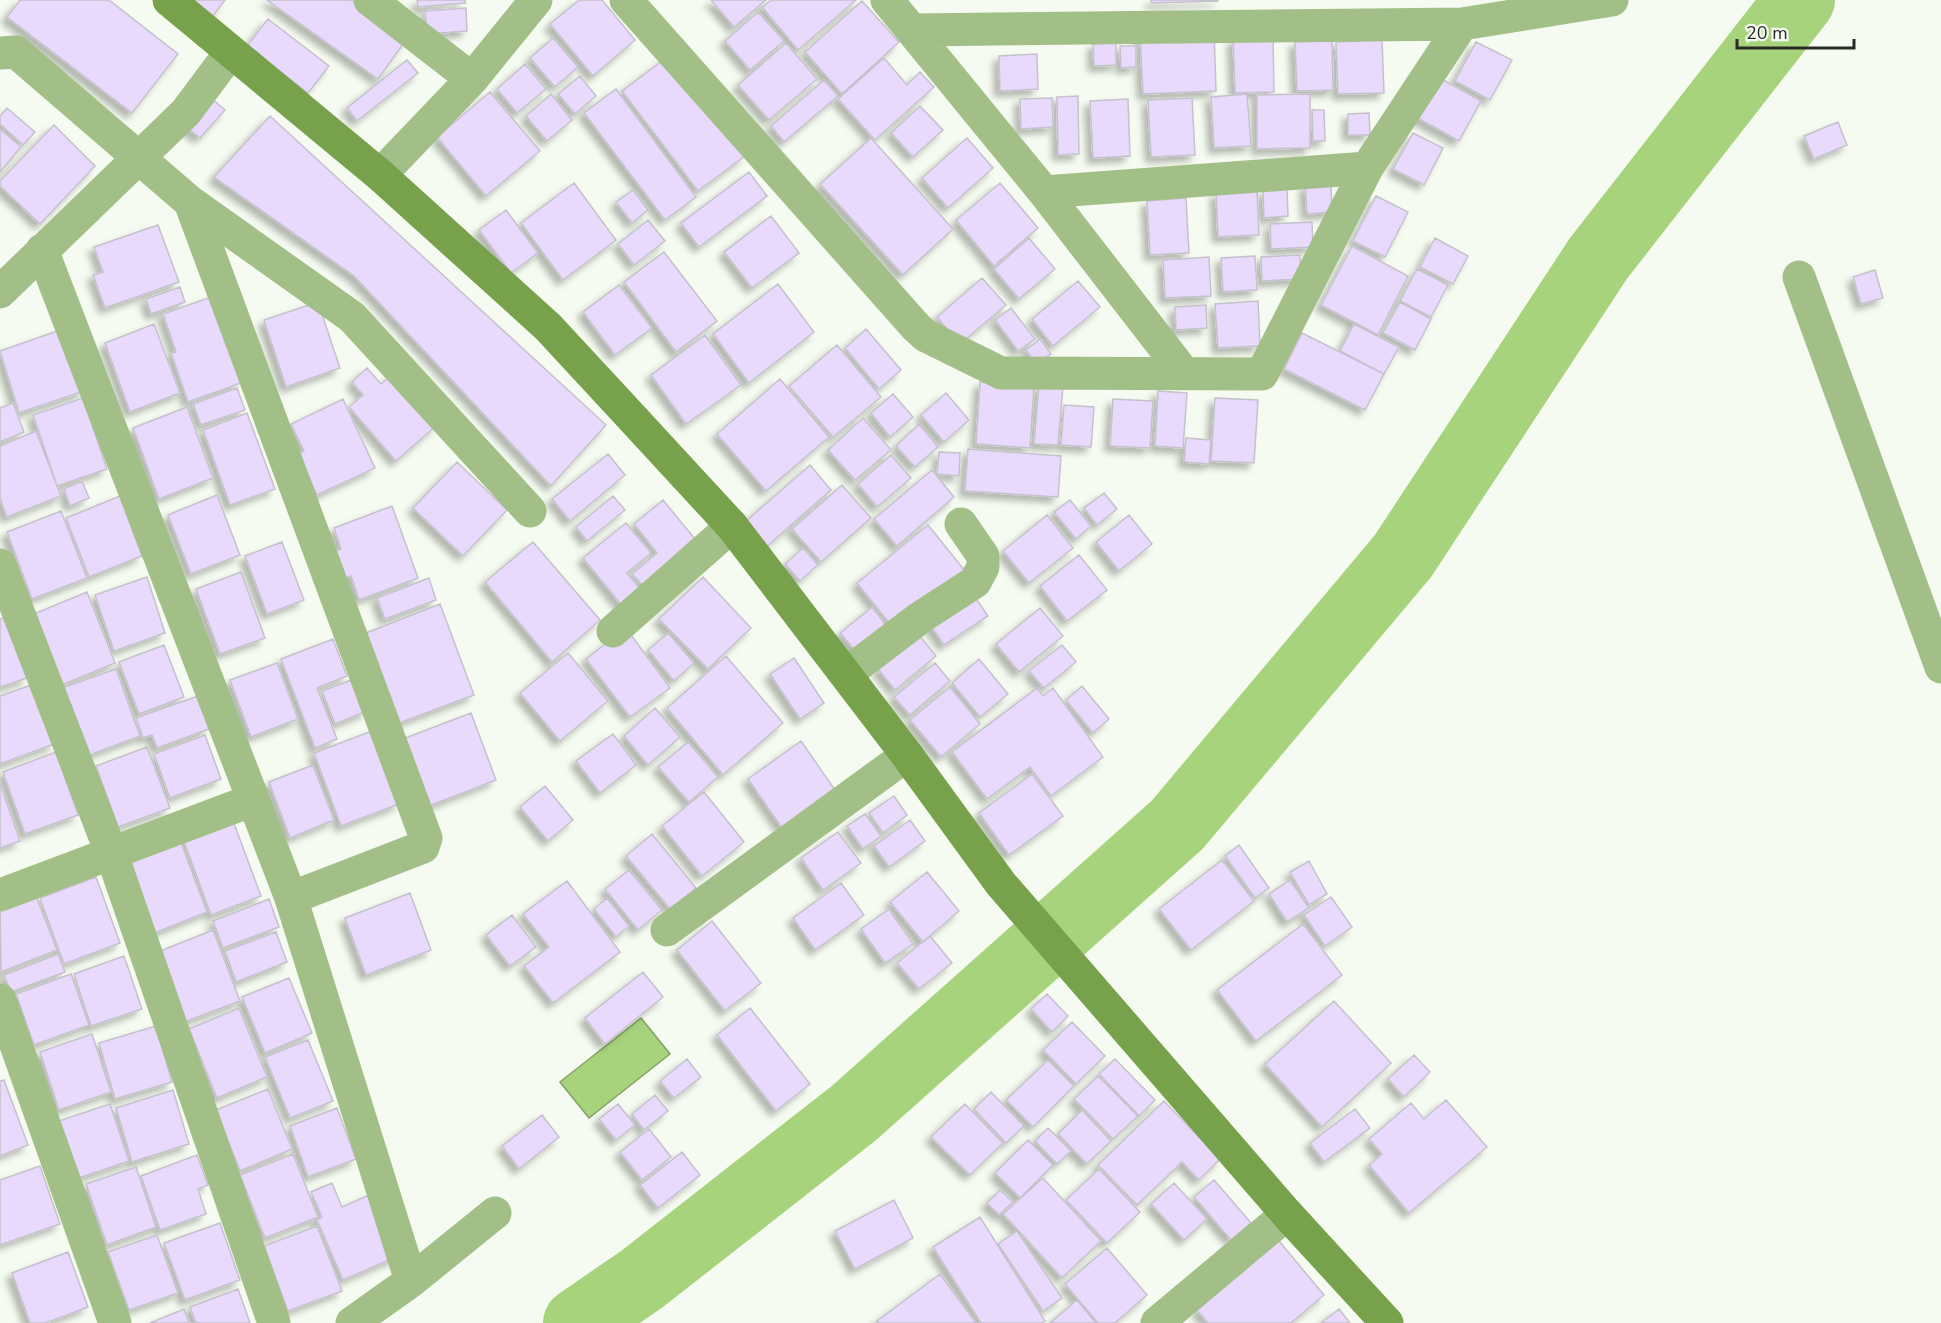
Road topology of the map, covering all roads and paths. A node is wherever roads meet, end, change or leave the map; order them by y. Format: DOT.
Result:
graph roads {
  1 [pos="169,0"];
  2 [pos="369,0"];
  3 [pos="536,0"];
  4 [pos="626,0"];
  5 [pos="886,0"];
  6 [pos="1612,0"];
  7 [pos="1462,24"];
  8 [pos="912,30"];
  9 [pos="230,53"];
  10 [pos="6,58"];
  11 [pos="472,79"];
  12 [pos="138,157"];
  13 [pos="1367,168"];
  14 [pos="380,175"];
  15 [pos="1044,192"];
  16 [pos="190,202"];
  17 [pos="42,250"];
  18 [pos="1799,277"];
  19 [pos="0,292"];
  20 [pos="1184,373"];
  21 [pos="530,511"];
  22 [pos="962,524"];
  23 [pos="732,526"];
  24 [pos="0,566"];
  25 [pos="613,631"];
  26 [pos="1941,667"];
  27 [pos="846,674"];
  28 [pos="907,755"];
  29 [pos="253,800"];
  30 [pos="112,855"];
  31 [pos="0,895"];
  32 [pos="291,898"];
  33 [pos="666,930"];
  34 [pos="0,1000"];
  35 [pos="495,1213"];
  36 [pos="1287,1214"];
  37 [pos="411,1281"];
  38 [pos="115,1323"];
  39 [pos="274,1323"];
  40 [pos="352,1323"];
  41 [pos="1157,1323"];
  42 [pos="1387,1323"];
  1 -- 9 [label="main road"];
  2 -- 11 [label="street"];
  3 -- 11 [label="street"];
  4 -- 20 [label="street"];
  5 -- 8 [label="street"];
  6 -- 7 [label="street"];
  7 -- 8 [label="street"];
  7 -- 13 [label="street"];
  8 -- 15 [label="street"];
  9 -- 12 [label="street"];
  9 -- 14 [label="main road"];
  10 -- 12 [label="street"];
  11 -- 14 [label="street"];
  12 -- 16 [label="street"];
  12 -- 17 [label="street"];
  13 -- 15 [label="street"];
  13 -- 20 [label="street"];
  14 -- 23 [label="main road"];
  15 -- 20 [label="street"];
  16 -- 21 [label="street"];
  16 -- 32 [label="street"];
  17 -- 19 [label="street"];
  17 -- 29 [label="street"];
  18 -- 26 [label="street"];
  22 -- 27 [label="street"];
  23 -- 25 [label="street"];
  23 -- 27 [label="main road"];
  24 -- 30 [label="street"];
  27 -- 28 [label="main road"];
  28 -- 33 [label="street"];
  28 -- 36 [label="main road"];
  29 -- 30 [label="street"];
  29 -- 32 [label="street"];
  30 -- 31 [label="street"];
  30 -- 39 [label="street"];
  32 -- 37 [label="street"];
  34 -- 38 [label="street"];
  35 -- 37 [label="street"];
  36 -- 41 [label="street"];
  36 -- 42 [label="main road"];
  37 -- 40 [label="street"];
}
